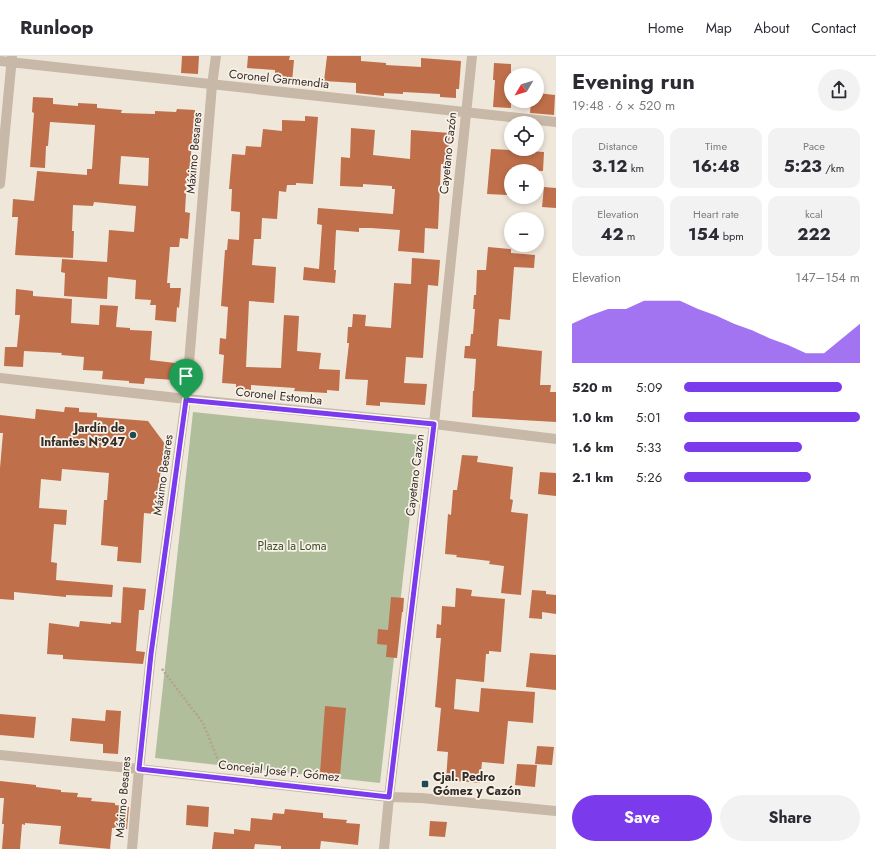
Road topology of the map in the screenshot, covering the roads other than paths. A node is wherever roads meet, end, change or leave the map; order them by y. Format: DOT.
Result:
graph roads {
  1 [pos="216,56"];
  2 [pos="472,56"];
  3 [pos="12,59"];
  4 [pos="0,61"];
  5 [pos="212,85"];
  6 [pos="466,113"];
  7 [pos="556,122"];
  8 [pos="0,184"];
  9 [pos="0,378"];
  10 [pos="186,400"];
  11 [pos="434,424"];
  12 [pos="556,439"];
  13 [pos="0,755"];
  14 [pos="139,769"];
  15 [pos="389,797"];
  16 [pos="556,811"];
  17 [pos="132,849"];
  18 [pos="384,849"];
  1 -- 5 [label="street, Máximo Besares"];
  2 -- 6 [label="street, Cayetano Cazón"];
  3 -- 4 [label="street, Coronel Garmendia"];
  3 -- 5 [label="street, Coronel Garmendia"];
  3 -- 8 [label="street"];
  5 -- 6 [label="street, Coronel Garmendia"];
  5 -- 10 [label="street, Máximo Besares"];
  6 -- 7 [label="street, Coronel Garmendia"];
  6 -- 11 [label="street, Cayetano Cazón"];
  9 -- 10 [label="street, Coronel Estomba"];
  10 -- 11 [label="street, Coronel Estomba"];
  10 -- 14 [label="street, Máximo Besares"];
  11 -- 12 [label="street, Coronel Estomba"];
  11 -- 15 [label="street, Cayetano Cazón"];
  13 -- 14 [label="street, Concejal José P. Gómez"];
  14 -- 15 [label="street, Concejal José P. Gómez"];
  14 -- 17 [label="street, Máximo Besares"];
  15 -- 16 [label="street, Concejal José P. Gómez"];
  15 -- 18 [label="street, Cayetano Cazón"];
}
